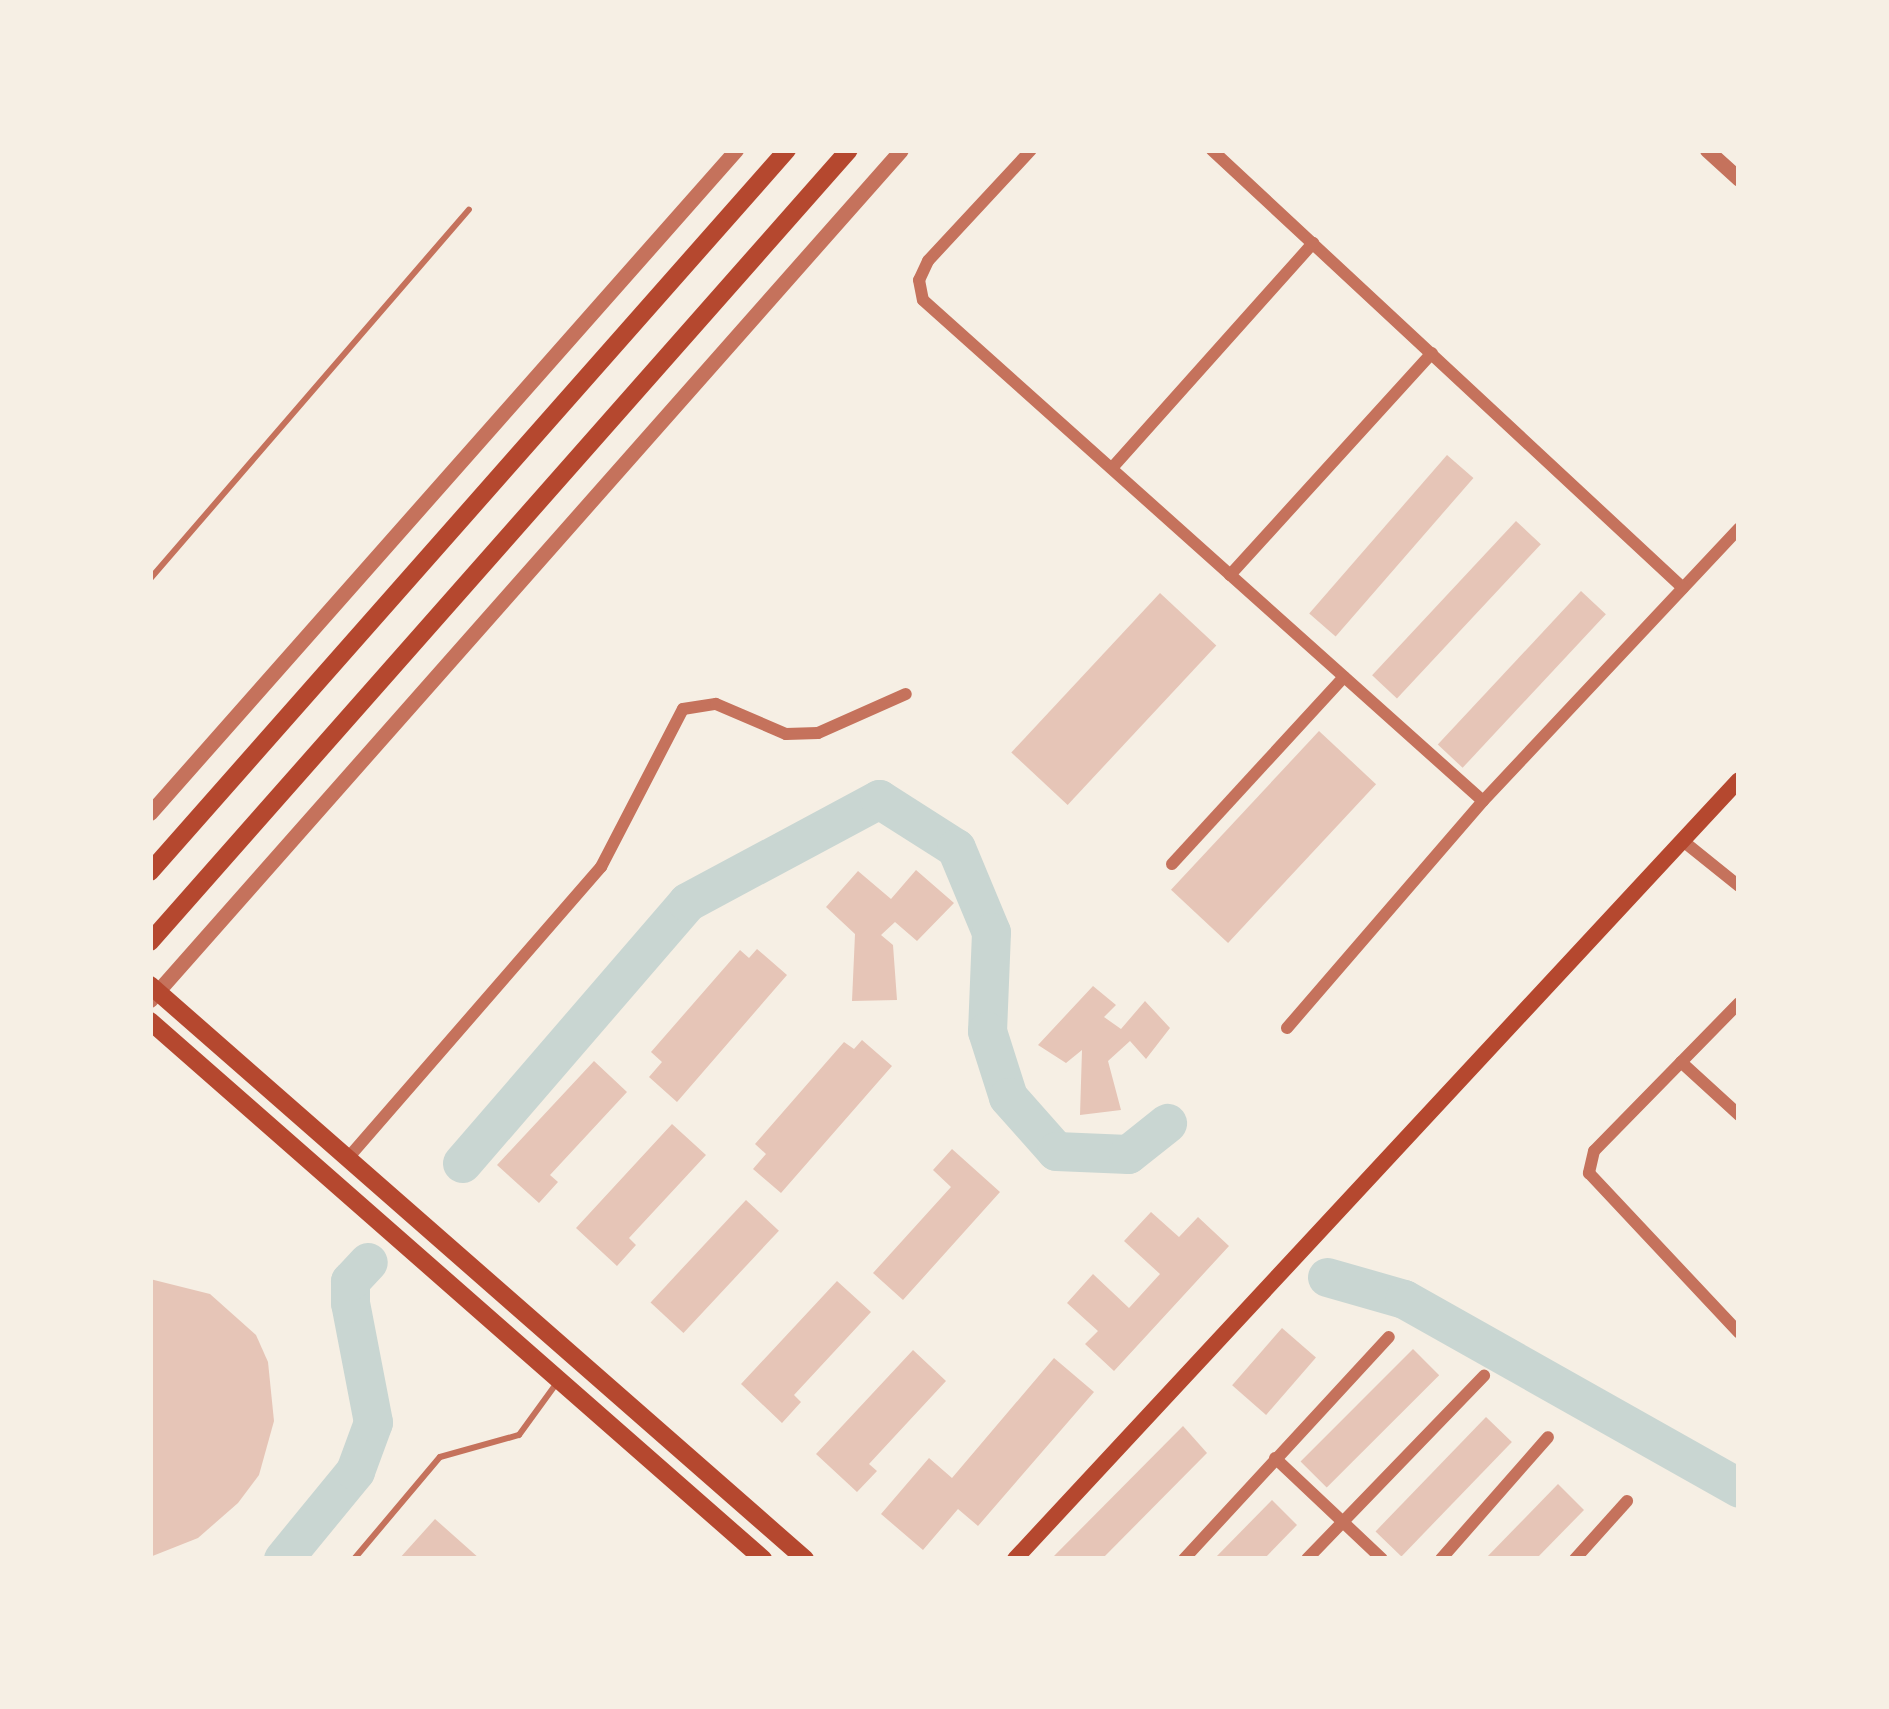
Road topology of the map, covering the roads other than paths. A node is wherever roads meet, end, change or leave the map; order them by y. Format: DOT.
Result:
graph roads {
  1 [pos="736,150"];
  2 [pos="787,150"];
  3 [pos="850,150"];
  4 [pos="901,150"];
  5 [pos="1031,150"];
  6 [pos="1212,150"];
  7 [pos="1707,150"];
  8 [pos="1739,179"];
  9 [pos="469,210"];
  10 [pos="1312,243"];
  11 [pos="1432,353"];
  12 [pos="1112,467"];
  13 [pos="1739,528"];
  14 [pos="1231,575"];
  15 [pos="150,579"];
  16 [pos="1683,588"];
  17 [pos="1344,677"];
  18 [pos="906,694"];
  19 [pos="1739,780"];
  20 [pos="1483,801"];
  21 [pos="150,813"];
  22 [pos="1683,841"];
  23 [pos="1172,864"];
  24 [pos="150,872"];
  25 [pos="1739,886"];
  26 [pos="150,942"];
  27 [pos="152,993"];
  28 [pos="1739,1003"];
  29 [pos="150,1022"];
  30 [pos="1287,1028"];
  31 [pos="1682,1062"];
  32 [pos="1739,1115"];
  33 [pos="347,1158"];
  34 [pos="1739,1334"];
  35 [pos="1389,1337"];
  36 [pos="1484,1376"];
  37 [pos="558,1381"];
  38 [pos="1548,1437"];
  39 [pos="1274,1458"];
  40 [pos="1627,1501"];
  41 [pos="1343,1522"];
  42 [pos="354,1559"];
  43 [pos="763,1559"];
  44 [pos="805,1559"];
  45 [pos="1015,1559"];
  46 [pos="1184,1559"];
  47 [pos="1307,1559"];
  48 [pos="1382,1559"];
  49 [pos="1441,1559"];
  50 [pos="1575,1559"];
  1 -- 21 [label="street"];
  2 -- 24 [label="main road"];
  3 -- 26 [label="main road"];
  4 -- 27 [label="street"];
  5 -- 12 [label="street"];
  6 -- 10 [label="street"];
  7 -- 8 [label="street"];
  9 -- 15 [label="lane"];
  10 -- 11 [label="street"];
  10 -- 12 [label="street"];
  11 -- 14 [label="street"];
  11 -- 16 [label="street"];
  12 -- 14 [label="street"];
  13 -- 16 [label="street"];
  14 -- 17 [label="street"];
  16 -- 20 [label="street"];
  17 -- 20 [label="street"];
  17 -- 23 [label="street"];
  18 -- 33 [label="street"];
  19 -- 22 [label="main road"];
  20 -- 30 [label="street"];
  22 -- 25 [label="street"];
  22 -- 45 [label="main road"];
  27 -- 33 [label="main road"];
  28 -- 31 [label="street"];
  29 -- 37 [label="main road"];
  31 -- 32 [label="street"];
  31 -- 34 [label="street"];
  33 -- 44 [label="main road"];
  35 -- 39 [label="street"];
  36 -- 41 [label="street"];
  37 -- 42 [label="lane"];
  37 -- 43 [label="main road"];
  38 -- 49 [label="street"];
  39 -- 41 [label="street"];
  39 -- 46 [label="street"];
  40 -- 50 [label="street"];
  41 -- 47 [label="street"];
  41 -- 48 [label="street"];
}
